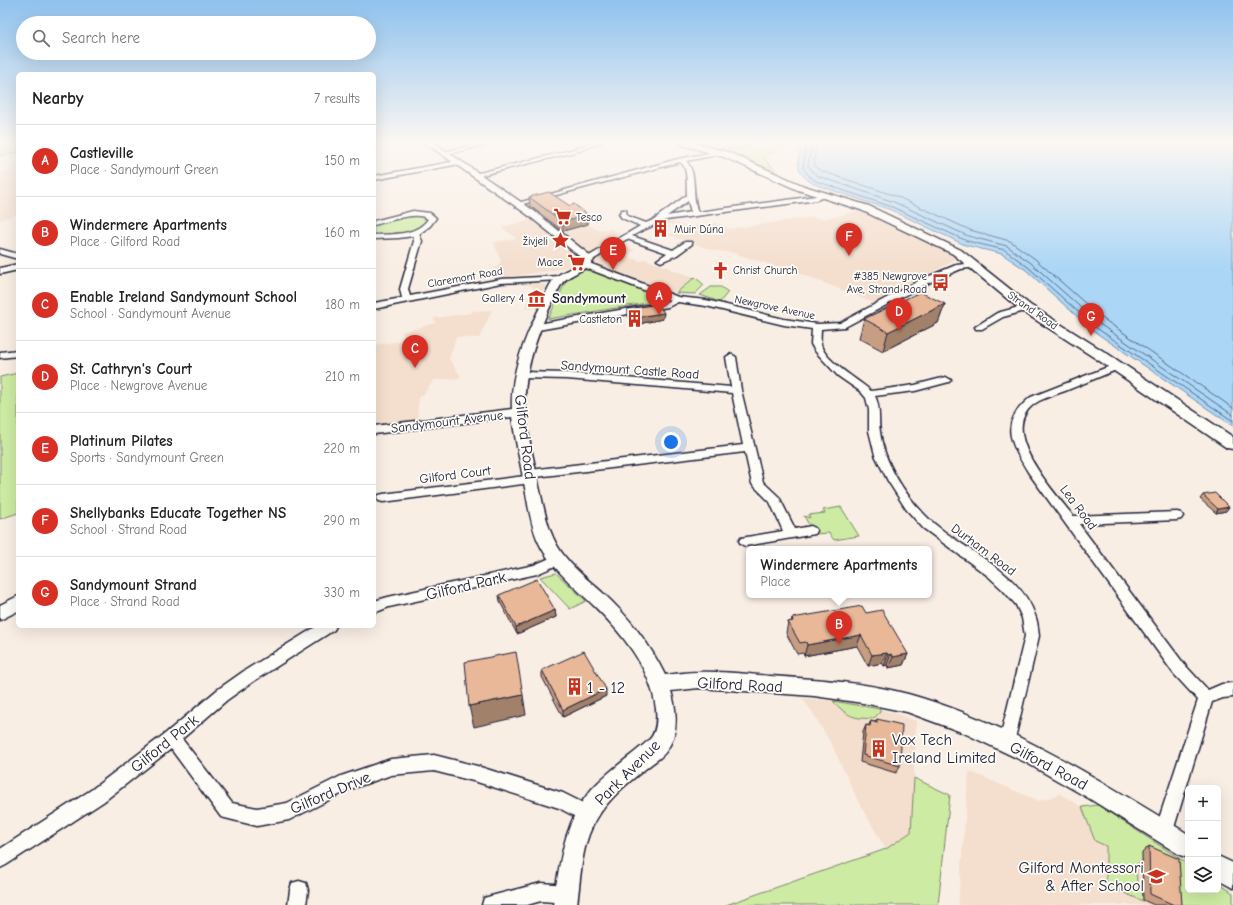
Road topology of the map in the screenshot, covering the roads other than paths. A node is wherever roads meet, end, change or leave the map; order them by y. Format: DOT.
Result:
graph roads {
  1 [pos="488,184"];
  2 [pos="590,184"];
  3 [pos="689,184"];
  4 [pos="792,184"];
  5 [pos="825,195"];
  6 [pos="690,196"];
  7 [pos="517,204"];
  8 [pos="624,211"];
  9 [pos="694,214"];
  10 [pos="656,221"];
  11 [pos="376,222"];
  12 [pos="645,225"];
  13 [pos="415,234"];
  14 [pos="626,236"];
  15 [pos="376,237"];
  16 [pos="688,244"];
  17 [pos="0,251"];
  18 [pos="674,253"];
  19 [pos="16,256"];
  20 [pos="661,260"];
  21 [pos="587,262"];
  22 [pos="974,265"];
  23 [pos="16,267"];
  24 [pos="0,271"];
  25 [pos="560,278"];
  26 [pos="406,299"];
  27 [pos="677,299"];
  28 [pos="376,306"];
  29 [pos="1026,308"];
  30 [pos="538,327"];
  31 [pos="818,327"];
  32 [pos="979,327"];
  33 [pos="16,353"];
  34 [pos="0,355"];
  35 [pos="731,357"];
  36 [pos="1118,366"];
  37 [pos="521,375"];
  38 [pos="946,380"];
  39 [pos="736,390"];
  40 [pos="869,394"];
  41 [pos="519,412"];
  42 [pos="376,430"];
  43 [pos="1233,444"];
  44 [pos="750,448"];
  45 [pos="530,477"];
  46 [pos="384,498"];
  47 [pos="1176,516"];
  48 [pos="1070,520"];
  49 [pos="811,531"];
  50 [pos="791,534"];
  51 [pos="745,541"];
  52 [pos="557,560"];
  53 [pos="16,604"];
  54 [pos="376,606"];
  55 [pos="0,613"];
  56 [pos="326,628"];
  57 [pos="660,684"];
  58 [pos="1233,690"];
  59 [pos="1206,698"];
  60 [pos="172,738"];
  61 [pos="1007,742"];
  62 [pos="587,814"];
  63 [pos="1164,831"];
  64 [pos="1185,845"];
  65 [pos="0,859"];
  66 [pos="1221,869"];
  67 [pos="1233,876"];
  68 [pos="566,899"];
  69 [pos="491,905"];
  1 -- 7 [label="street"];
  2 -- 7 [label="street"];
  3 -- 6 [label="street"];
  4 -- 5 [label="main road, Strand Road"];
  5 -- 9 [label="street"];
  5 -- 22 [label="main road, Strand Road"];
  6 -- 9 [label="street"];
  6 -- 10 [label="street"];
  7 -- 21 [label="street"];
  8 -- 12 [label="street"];
  9 -- 10 [label="street"];
  10 -- 12 [label="street"];
  11 -- 13 [label="street"];
  12 -- 14 [label="street"];
  13 -- 15 [label="street"];
  13 -- 26 [label="street"];
  14 -- 18 [label="street"];
  14 -- 21 [label="street"];
  16 -- 18 [label="street"];
  17 -- 19 [label="street"];
  18 -- 20 [label="street"];
  21 -- 25 [label="street"];
  21 -- 27 [label="street, Newgrove Avenue"];
  22 -- 29 [label="main road, Strand Road"];
  22 -- 31 [label="street, Newgrove Avenue"];
  23 -- 24 [label="street"];
  25 -- 26 [label="street, Claremont Road"];
  25 -- 30 [label="street, Gilford Road"];
  26 -- 28 [label="street, Claremont Road"];
  27 -- 30 [label="street"];
  27 -- 31 [label="street, Newgrove Avenue"];
  29 -- 32 [label="street"];
  29 -- 36 [label="main road, Strand Road"];
  30 -- 37 [label="street, Gilford Road"];
  31 -- 40 [label="street"];
  33 -- 34 [label="street"];
  35 -- 39 [label="street"];
  36 -- 43 [label="main road, Strand Road"];
  36 -- 48 [label="street, Lea Road"];
  37 -- 39 [label="street, Sandymount Castle Road"];
  37 -- 41 [label="street, Gilford Road"];
  38 -- 40 [label="street"];
  39 -- 44 [label="street"];
  40 -- 61 [label="street, Durham Road"];
  41 -- 42 [label="street, Sandymount Avenue"];
  41 -- 45 [label="street, Gilford Road"];
  44 -- 45 [label="street, Gilford Court"];
  44 -- 50 [label="street"];
  45 -- 46 [label="street, Gilford Court"];
  45 -- 52 [label="street, Gilford Road"];
  47 -- 48 [label="street"];
  48 -- 59 [label="street, Lea Road"];
  49 -- 50 [label="street"];
  50 -- 51 [label="street"];
  52 -- 54 [label="street, Gilford Park"];
  52 -- 57 [label="street, Gilford Road"];
  53 -- 55 [label="street"];
  56 -- 60 [label="street, Gilford Park"];
  57 -- 61 [label="street, Gilford Road"];
  57 -- 62 [label="street, Park Avenue"];
  58 -- 59 [label="street"];
  59 -- 63 [label="street"];
  60 -- 62 [label="street, Gilford Drive"];
  60 -- 65 [label="street, Gilford Park"];
  61 -- 63 [label="street, Gilford Road"];
  62 -- 68 [label="street, Park Avenue"];
  63 -- 64 [label="street, Gilford Road"];
  66 -- 67 [label="street"];
  68 -- 69 [label="street"];
}
